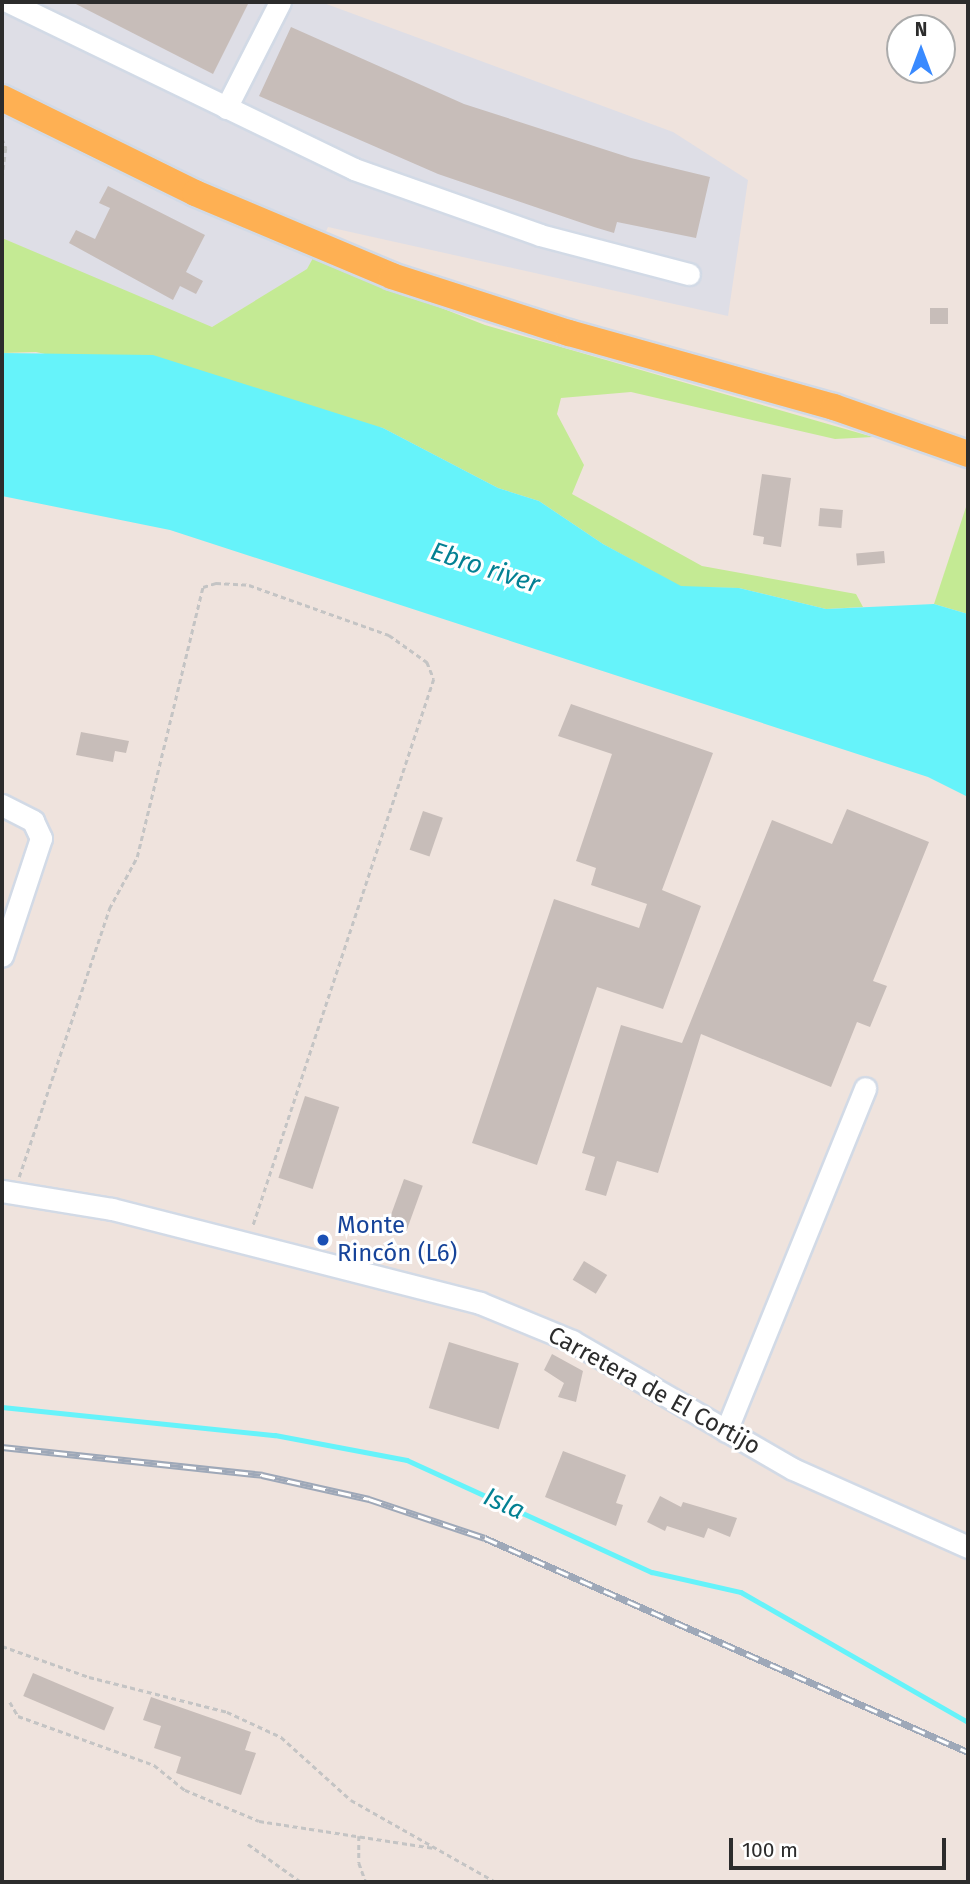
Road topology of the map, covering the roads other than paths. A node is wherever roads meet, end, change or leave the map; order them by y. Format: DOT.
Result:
graph roads {
  1 [pos="9,2"];
  2 [pos="280,2"];
  3 [pos="45,10"];
  4 [pos="2,98"];
  5 [pos="226,108"];
  6 [pos="689,274"];
  7 [pos="968,454"];
  8 [pos="2,805"];
  9 [pos="2,956"];
  10 [pos="865,1088"];
  11 [pos="8,1192"];
  12 [pos="726,1431"];
  13 [pos="968,1547"];
  1 -- 3 [label="street"];
  2 -- 5 [label="street"];
  3 -- 5 [label="street"];
  4 -- 7 [label="main road"];
  5 -- 6 [label="street"];
  8 -- 9 [label="street"];
  10 -- 12 [label="street"];
  11 -- 12 [label="street, Carretera de El Cortijo"];
  12 -- 13 [label="street, Carretera de El Cortijo"];
}
